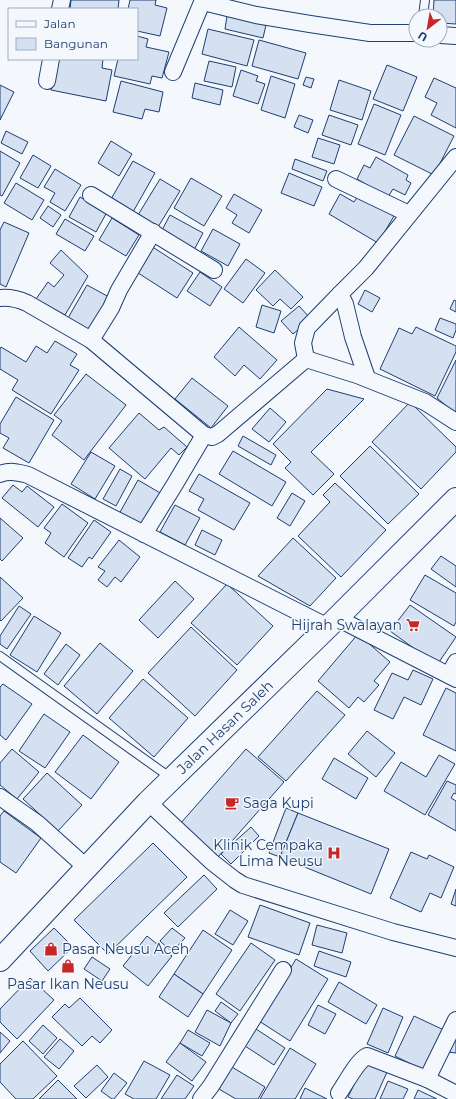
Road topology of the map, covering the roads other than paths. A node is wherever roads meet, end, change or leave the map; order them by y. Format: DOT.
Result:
graph roads {
  1 [pos="203,1"];
  2 [pos="408,33"];
  3 [pos="51,60"];
  4 [pos="173,72"];
  5 [pos="47,81"];
  6 [pos="456,157"];
  7 [pos="336,179"];
  8 [pos="91,195"];
  9 [pos="409,214"];
  10 [pos="152,232"];
  11 [pos="214,270"];
  12 [pos="340,294"];
  13 [pos="0,298"];
  14 [pos="91,340"];
  15 [pos="306,359"];
  16 [pos="367,378"];
  17 [pos="456,422"];
  18 [pos="204,435"];
  19 [pos="0,474"];
  20 [pos="456,499"];
  21 [pos="144,534"];
  22 [pos="333,622"];
  23 [pos="0,656"];
  24 [pos="454,672"];
  25 [pos="172,779"];
  26 [pos="0,797"];
  27 [pos="148,802"];
  28 [pos="86,867"];
  29 [pos="456,948"];
  30 [pos="1,957"];
  31 [pos="283,970"];
  32 [pos="456,1020"];
  33 [pos="427,1080"];
  34 [pos="340,1093"];
  35 [pos="456,1094"];
  36 [pos="202,1099"];
  1 -- 2 [label="street"];
  1 -- 4 [label="street"];
  3 -- 5 [label="street"];
  6 -- 9 [label="street"];
  7 -- 9 [label="street"];
  8 -- 10 [label="street"];
  9 -- 12 [label="street"];
  10 -- 11 [label="street"];
  10 -- 14 [label="street"];
  12 -- 15 [label="street"];
  12 -- 16 [label="street"];
  13 -- 14 [label="street"];
  14 -- 18 [label="street"];
  15 -- 16 [label="street"];
  15 -- 18 [label="street"];
  16 -- 17 [label="street"];
  18 -- 21 [label="street"];
  19 -- 21 [label="street"];
  20 -- 22 [label="street, Jalan Hasan Saleh"];
  21 -- 22 [label="street"];
  22 -- 24 [label="street"];
  22 -- 25 [label="street, Jalan Hasan Saleh"];
  23 -- 25 [label="lane"];
  25 -- 27 [label="street, Jalan Hasan Saleh"];
  26 -- 28 [label="street"];
  27 -- 28 [label="street, Jalan Hasan Saleh"];
  27 -- 29 [label="street"];
  28 -- 30 [label="street, Jalan Hasan Saleh"];
  31 -- 36 [label="street"];
  32 -- 33 [label="street"];
  33 -- 34 [label="street"];
  33 -- 35 [label="street"];
}
